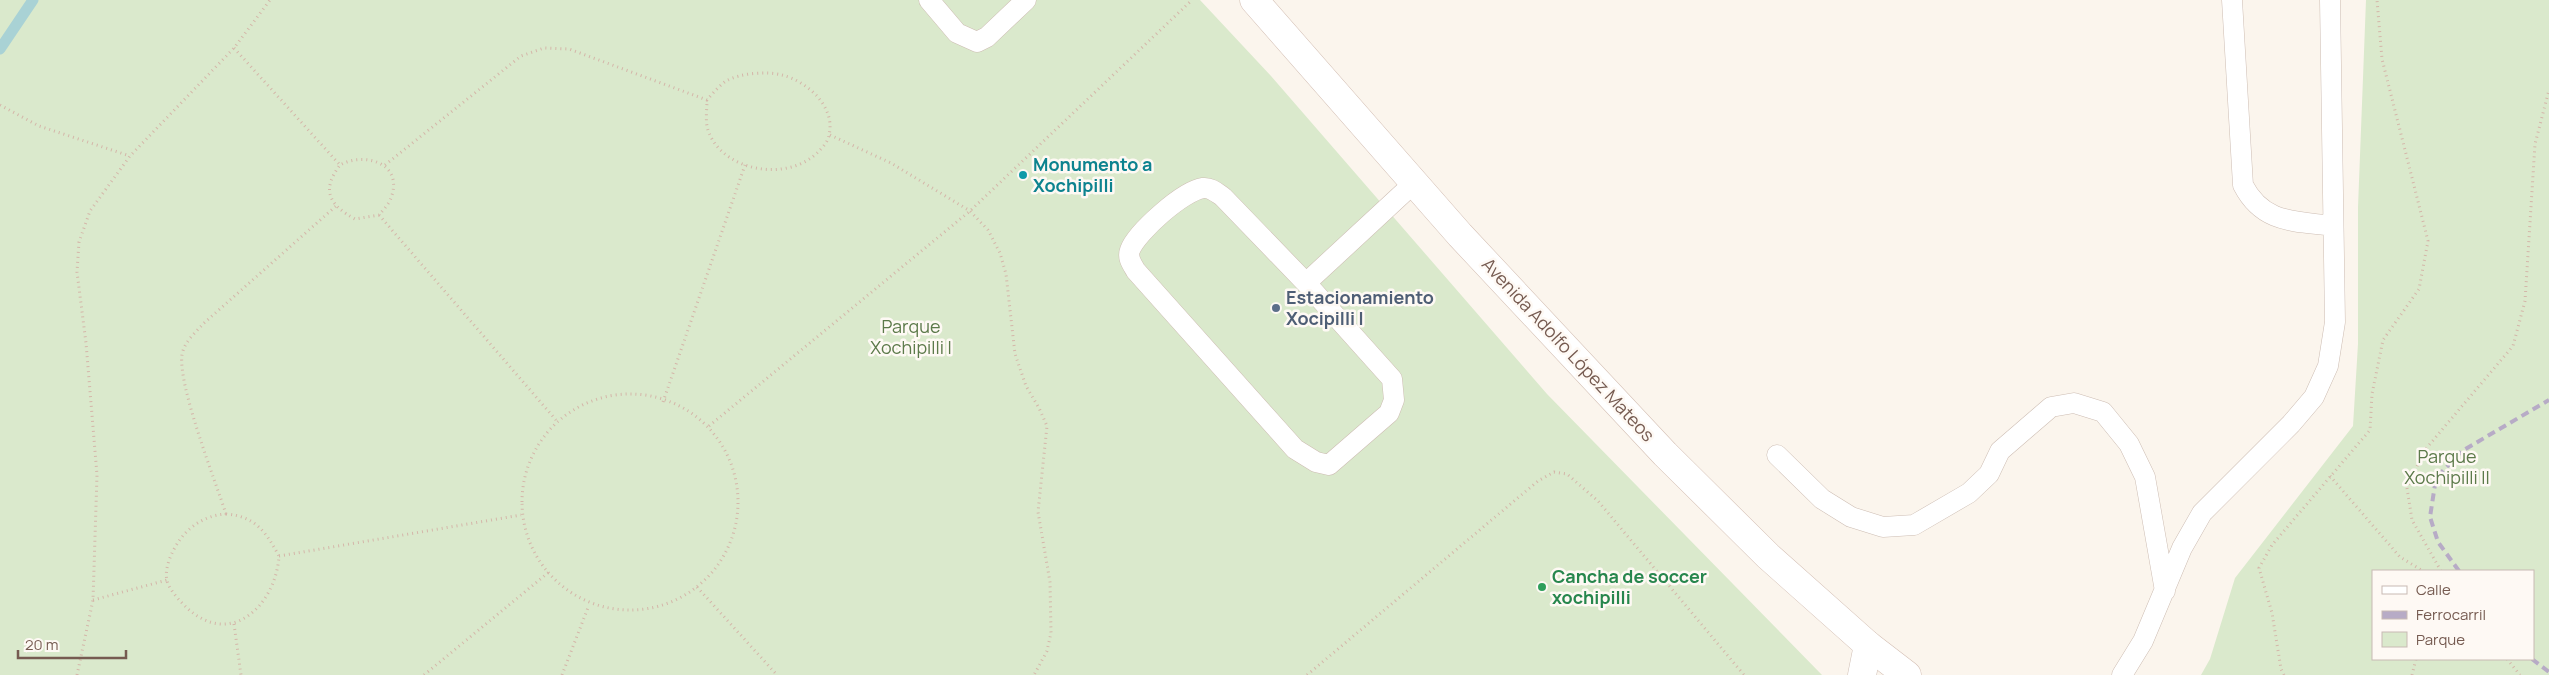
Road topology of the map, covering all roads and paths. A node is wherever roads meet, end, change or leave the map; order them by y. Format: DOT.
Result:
graph roads {
  1 [pos="270,0"];
  2 [pos="929,0"];
  3 [pos="1026,0"];
  4 [pos="1192,0"];
  5 [pos="1254,0"];
  6 [pos="2232,0"];
  7 [pos="2330,0"];
  8 [pos="234,48"];
  9 [pos="2549,90"];
  10 [pos="708,100"];
  11 [pos="0,105"];
  12 [pos="830,134"];
  13 [pos="130,156"];
  14 [pos="340,165"];
  15 [pos="385,165"];
  16 [pos="745,165"];
  17 [pos="1414,183"];
  18 [pos="336,206"];
  19 [pos="970,211"];
  20 [pos="379,215"];
  21 [pos="2333,226"];
  22 [pos="1306,283"];
  23 [pos="663,402"];
  24 [pos="556,420"];
  25 [pos="709,426"];
  26 [pos="1777,455"];
  27 [pos="2330,476"];
  28 [pos="226,514"];
  29 [pos="521,515"];
  30 [pos="279,556"];
  31 [pos="2421,570"];
  32 [pos="2440,570"];
  33 [pos="548,572"];
  34 [pos="167,580"];
  35 [pos="697,587"];
  36 [pos="2165,592"];
  37 [pos="93,600"];
  38 [pos="589,605"];
  39 [pos="234,624"];
  40 [pos="1868,645"];
  41 [pos="2416,660"];
  42 [pos="2508,660"];
  43 [pos="77,675"];
  44 [pos="241,675"];
  45 [pos="424,675"];
  46 [pos="562,675"];
  47 [pos="776,675"];
  48 [pos="1034,675"];
  49 [pos="1307,675"];
  50 [pos="1744,675"];
  51 [pos="1862,675"];
  52 [pos="1907,675"];
  53 [pos="2122,675"];
  54 [pos="2412,675"];
  55 [pos="2520,675"];
  1 -- 8 [label="path"];
  2 -- 3 [label="lane"];
  4 -- 19 [label="path"];
  5 -- 17 [label="street, Avenida Adolfo López Mateos"];
  6 -- 21 [label="lane"];
  7 -- 21 [label="lane"];
  8 -- 13 [label="path"];
  8 -- 14 [label="path"];
  9 -- 32 [label="path"];
  10 -- 12 [label="path"];
  10 -- 15 [label="path"];
  10 -- 16 [label="path"];
  11 -- 13 [label="path"];
  12 -- 16 [label="path"];
  12 -- 19 [label="path"];
  13 -- 37 [label="path"];
  14 -- 15 [label="path"];
  14 -- 18 [label="path"];
  15 -- 20 [label="path"];
  16 -- 23 [label="path"];
  17 -- 22 [label="lane"];
  17 -- 40 [label="street, Avenida Adolfo López Mateos"];
  18 -- 20 [label="path"];
  18 -- 28 [label="path"];
  19 -- 25 [label="path"];
  19 -- 48 [label="path"];
  20 -- 24 [label="path"];
  21 -- 36 [label="lane"];
  22 -- 22 [label="lane"];
  23 -- 24 [label="path"];
  23 -- 25 [label="path"];
  24 -- 29 [label="path"];
  25 -- 35 [label="path"];
  26 -- 36 [label="lane"];
  27 -- 31 [label="path"];
  28 -- 30 [label="path"];
  28 -- 34 [label="path"];
  29 -- 30 [label="path"];
  29 -- 33 [label="path"];
  30 -- 39 [label="path"];
  33 -- 38 [label="path"];
  33 -- 45 [label="path"];
  34 -- 37 [label="path"];
  34 -- 39 [label="path"];
  35 -- 38 [label="path"];
  35 -- 47 [label="path"];
  36 -- 53 [label="lane"];
  37 -- 43 [label="path"];
  38 -- 46 [label="path"];
  39 -- 44 [label="path"];
  40 -- 51 [label="street"];
  40 -- 52 [label="street, Avenida Adolfo López Mateos"];
  41 -- 54 [label="path"];
  42 -- 55 [label="path"];
  49 -- 50 [label="path"];
}
